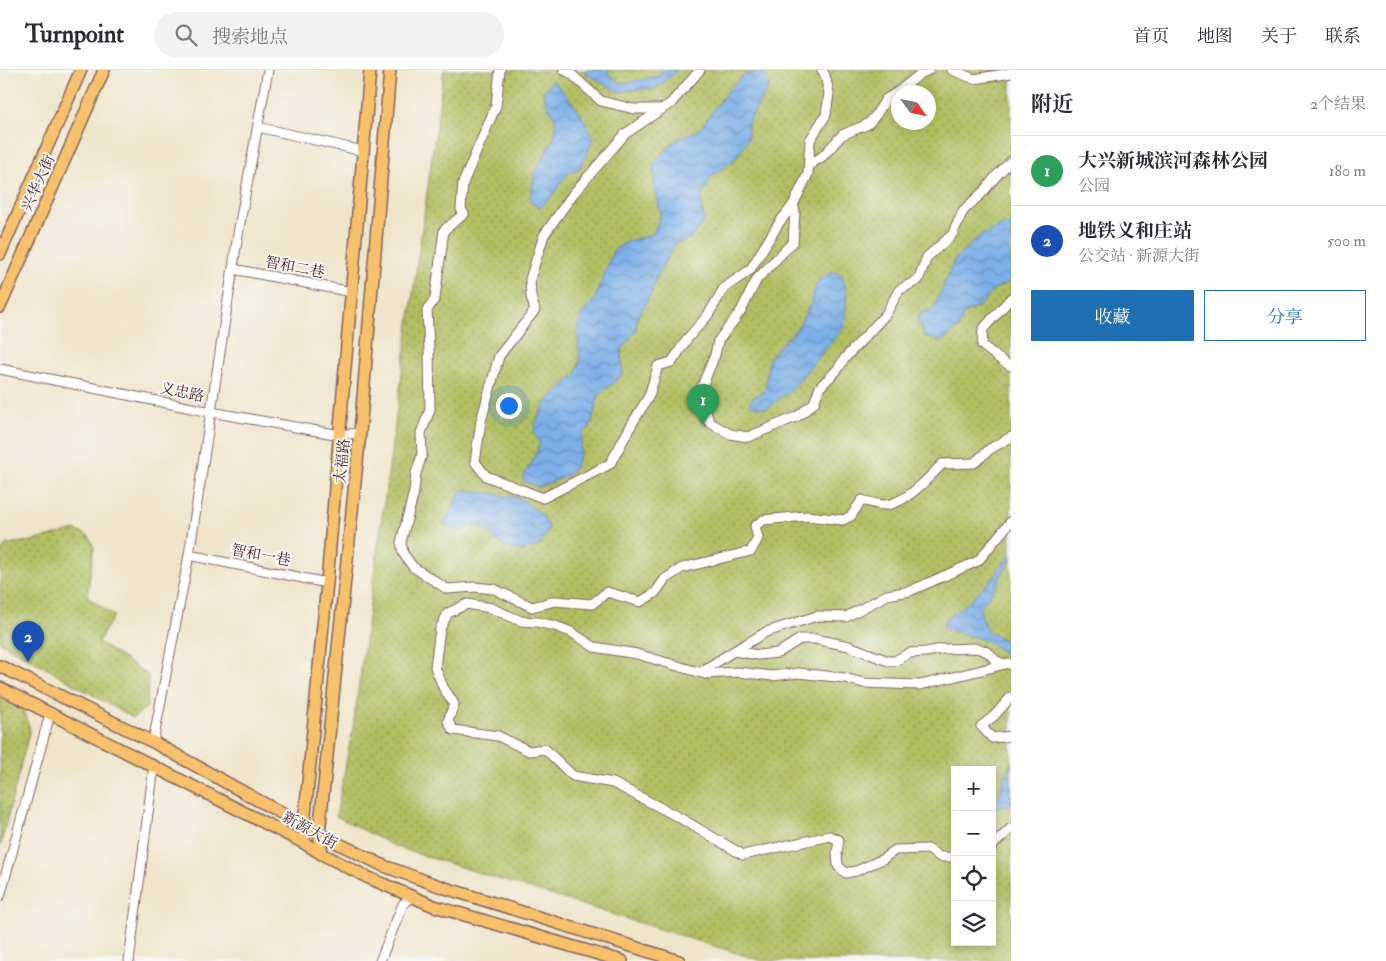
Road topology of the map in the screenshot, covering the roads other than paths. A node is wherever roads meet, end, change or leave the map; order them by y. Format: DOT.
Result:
graph roads {
  1 [pos="81,70"];
  2 [pos="104,70"];
  3 [pos="268,70"];
  4 [pos="370,70"];
  5 [pos="390,70"];
  6 [pos="500,70"];
  7 [pos="564,70"];
  8 [pos="700,70"];
  9 [pos="822,70"];
  10 [pos="929,70"];
  11 [pos="952,70"];
  12 [pos="1011,73"];
  13 [pos="660,109"];
  14 [pos="258,127"];
  15 [pos="364,151"];
  16 [pos="1011,161"];
  17 [pos="808,165"];
  18 [pos="793,206"];
  19 [pos="0,254"];
  20 [pos="232,269"];
  21 [pos="352,292"];
  22 [pos="1011,298"];
  23 [pos="0,308"];
  24 [pos="1011,366"];
  25 [pos="0,369"];
  26 [pos="211,412"];
  27 [pos="360,433"];
  28 [pos="340,435"];
  29 [pos="1011,437"];
  30 [pos="1011,521"];
  31 [pos="189,555"];
  32 [pos="327,583"];
  33 [pos="734,651"];
  34 [pos="1007,665"];
  35 [pos="0,666"];
  36 [pos="701,672"];
  37 [pos="0,688"];
  38 [pos="1011,697"];
  39 [pos="80,705"];
  40 [pos="50,714"];
  41 [pos="69,723"];
  42 [pos="1011,736"];
  43 [pos="153,742"];
  44 [pos="154,766"];
  45 [pos="304,825"];
  46 [pos="1011,828"];
  47 [pos="319,834"];
  48 [pos="996,842"];
  49 [pos="304,843"];
  50 [pos="322,854"];
  51 [pos="951,857"];
  52 [pos="0,896"];
  53 [pos="412,896"];
  54 [pos="129,961"];
  55 [pos="380,961"];
  56 [pos="622,961"];
  57 [pos="679,961"];
  1 -- 19 [label="main road, 兴华大街"];
  2 -- 23 [label="main road, 兴华大街"];
  3 -- 14 [label="street"];
  4 -- 15 [label="main road, 太福路"];
  5 -- 27 [label="main road, 太福路"];
  6 -- 29 [label="street"];
  7 -- 13 [label="street"];
  8 -- 13 [label="street"];
  9 -- 17 [label="street"];
  10 -- 17 [label="street"];
  11 -- 12 [label="street"];
  13 -- 18 [label="street"];
  14 -- 15 [label="street"];
  14 -- 20 [label="street"];
  15 -- 21 [label="main road, 太福路"];
  16 -- 18 [label="street"];
  17 -- 18 [label="street"];
  20 -- 21 [label="street, 智和二巷"];
  20 -- 26 [label="street"];
  21 -- 28 [label="main road, 太福路"];
  22 -- 24 [label="street"];
  25 -- 26 [label="street, 义忠路"];
  26 -- 28 [label="street, 义忠路"];
  26 -- 31 [label="street"];
  27 -- 28 [label="street, 义忠路"];
  27 -- 47 [label="main road, 太福路"];
  28 -- 32 [label="main road, 太福路"];
  30 -- 33 [label="street"];
  31 -- 32 [label="street, 智和一巷"];
  31 -- 43 [label="street"];
  32 -- 45 [label="main road, 太福路"];
  33 -- 34 [label="street"];
  33 -- 36 [label="street"];
  34 -- 36 [label="street"];
  35 -- 39 [label="main road"];
  36 -- 51 [label="street"];
  37 -- 40 [label="main road, 新源大街"];
  38 -- 42 [label="street"];
  39 -- 41 [label="main road"];
  39 -- 43 [label="main road"];
  40 -- 41 [label="main road, 新源大街"];
  40 -- 52 [label="street"];
  41 -- 44 [label="main road, 新源大街"];
  43 -- 45 [label="main road"];
  44 -- 49 [label="main road, 新源大街"];
  44 -- 54 [label="street"];
  45 -- 47 [label="main road"];
  45 -- 49 [label="main road, 太福路"];
  46 -- 48 [label="street"];
  47 -- 50 [label="main road, 太福路"];
  47 -- 57 [label="main road"];
  49 -- 50 [label="main road, 新源大街"];
  50 -- 53 [label="main road, 新源大街"];
  53 -- 55 [label="street"];
  53 -- 56 [label="main road, 新源大街"];
}
